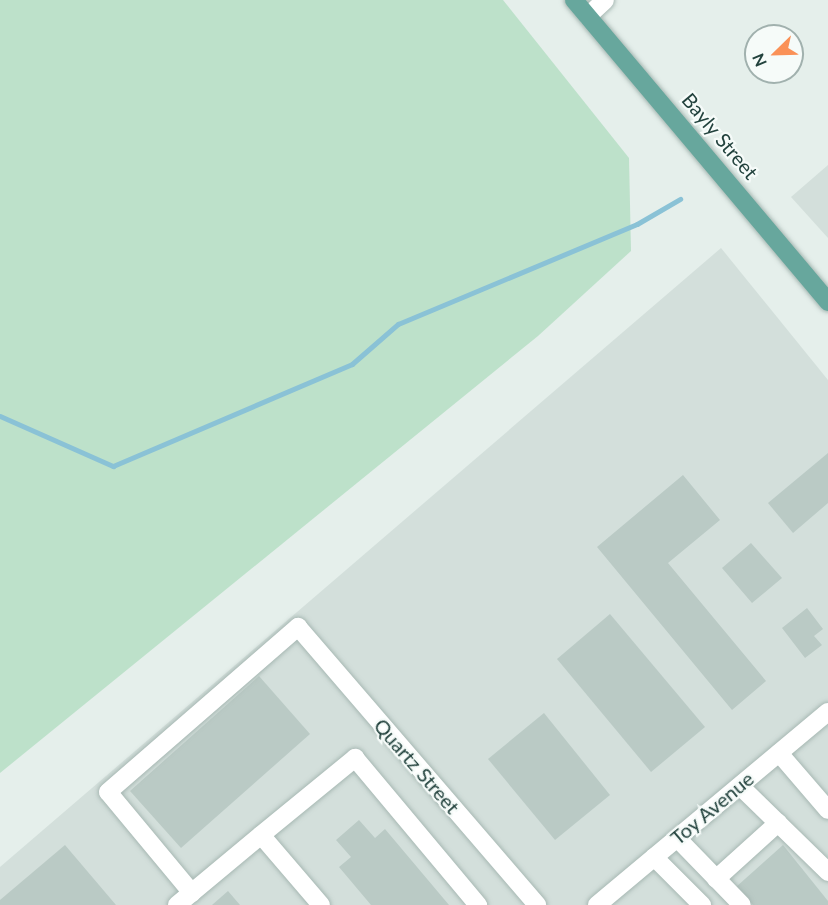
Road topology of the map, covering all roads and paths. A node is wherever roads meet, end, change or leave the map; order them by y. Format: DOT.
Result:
graph roads {
  1 [pos="574,0"];
  2 [pos="605,0"];
  3 [pos="588,15"];
  4 [pos="828,302"];
  5 [pos="828,712"];
  6 [pos="779,753"];
  7 [pos="740,786"];
  8 [pos="822,790"];
  9 [pos="828,810"];
  10 [pos="778,824"];
  11 [pos="261,835"];
  12 [pos="677,838"];
  13 [pos="654,857"];
  14 [pos="828,872"];
  15 [pos="716,879"];
  16 [pos="192,893"];
  17 [pos="177,905"];
  18 [pos="321,905"];
  19 [pos="478,905"];
  20 [pos="537,905"];
  21 [pos="597,905"];
  22 [pos="702,905"];
  23 [pos="742,905"];
  1 -- 3 [label="main road, Bayly Street"];
  2 -- 3 [label="street"];
  3 -- 4 [label="main road, Bayly Street"];
  5 -- 6 [label="street, Toy Avenue"];
  6 -- 7 [label="street, Toy Avenue"];
  6 -- 8 [label="street"];
  7 -- 10 [label="street"];
  7 -- 12 [label="street, Toy Avenue"];
  8 -- 9 [label="street"];
  10 -- 14 [label="street"];
  10 -- 15 [label="street"];
  11 -- 16 [label="street"];
  11 -- 18 [label="street"];
  11 -- 19 [label="street"];
  12 -- 13 [label="street, Toy Avenue"];
  12 -- 15 [label="street"];
  13 -- 21 [label="street, Toy Avenue"];
  13 -- 22 [label="street"];
  15 -- 23 [label="street"];
  16 -- 17 [label="street"];
  16 -- 20 [label="street, Quartz Street"];
}
